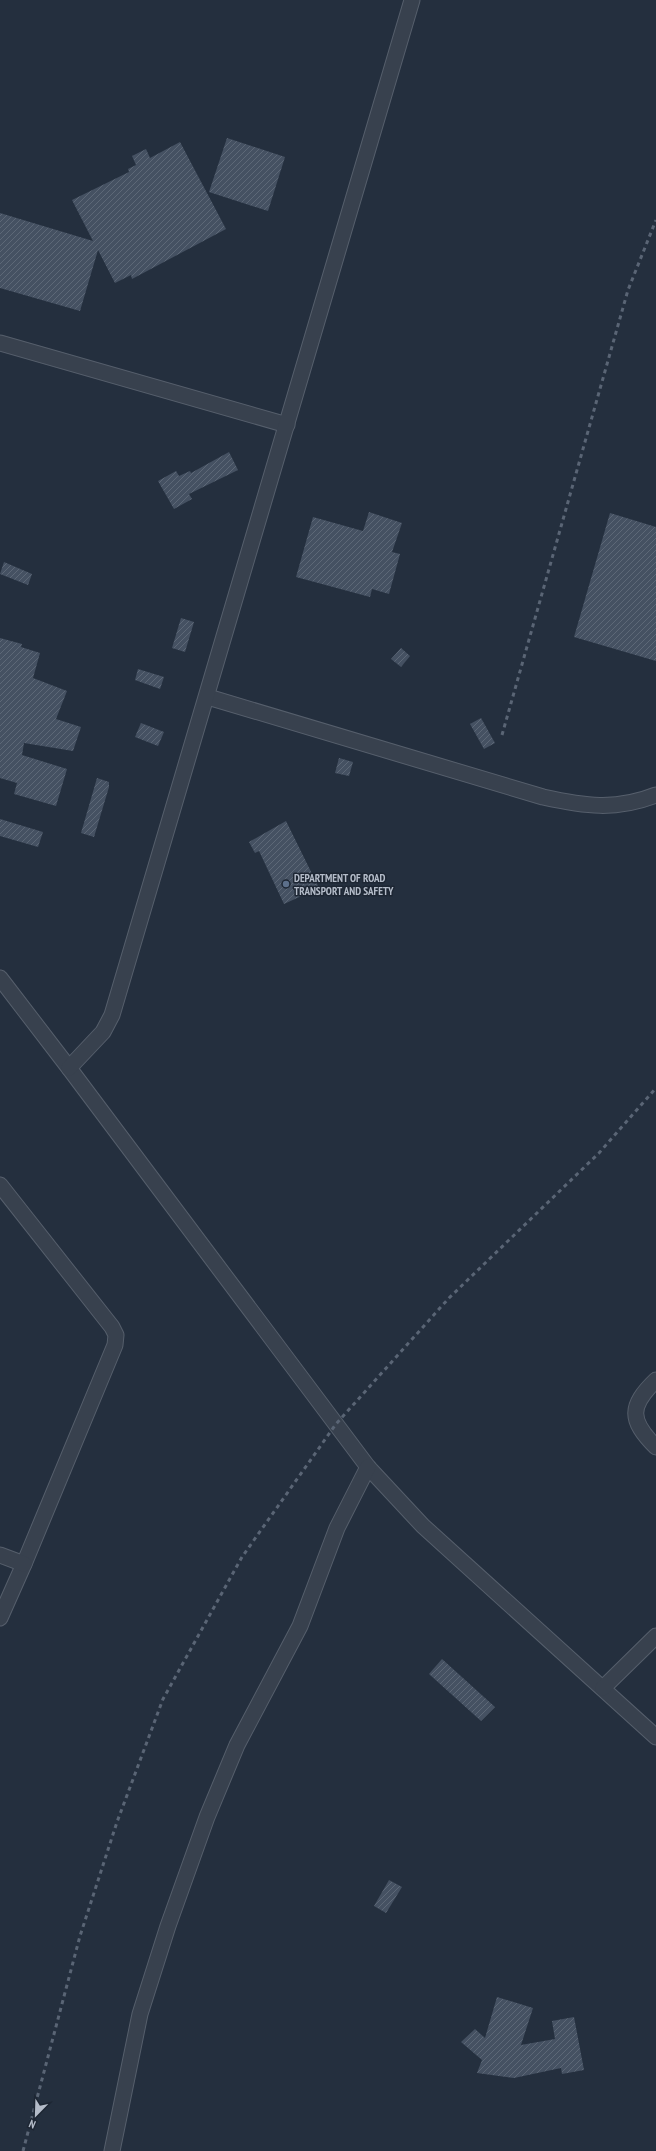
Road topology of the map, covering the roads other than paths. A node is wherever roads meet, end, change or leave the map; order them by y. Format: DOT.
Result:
graph roads {
  1 [pos="412,0"];
  2 [pos="0,343"];
  3 [pos="287,425"];
  4 [pos="208,697"];
  5 [pos="656,795"];
  6 [pos="0,978"];
  7 [pos="69,1068"];
  8 [pos="0,1185"];
  9 [pos="656,1380"];
  10 [pos="656,1447"];
  11 [pos="368,1467"];
  12 [pos="0,1555"];
  13 [pos="24,1564"];
  14 [pos="0,1618"];
  15 [pos="656,1636"];
  16 [pos="603,1688"];
  17 [pos="656,1737"];
  18 [pos="112,2151"];
  1 -- 3 [label="street"];
  2 -- 3 [label="street"];
  3 -- 4 [label="street"];
  4 -- 5 [label="street"];
  4 -- 7 [label="street"];
  6 -- 7 [label="street"];
  7 -- 11 [label="street"];
  8 -- 13 [label="street"];
  9 -- 10 [label="street"];
  11 -- 16 [label="street"];
  11 -- 18 [label="street"];
  12 -- 13 [label="street"];
  13 -- 14 [label="street"];
  15 -- 16 [label="street"];
  16 -- 17 [label="street"];
}
